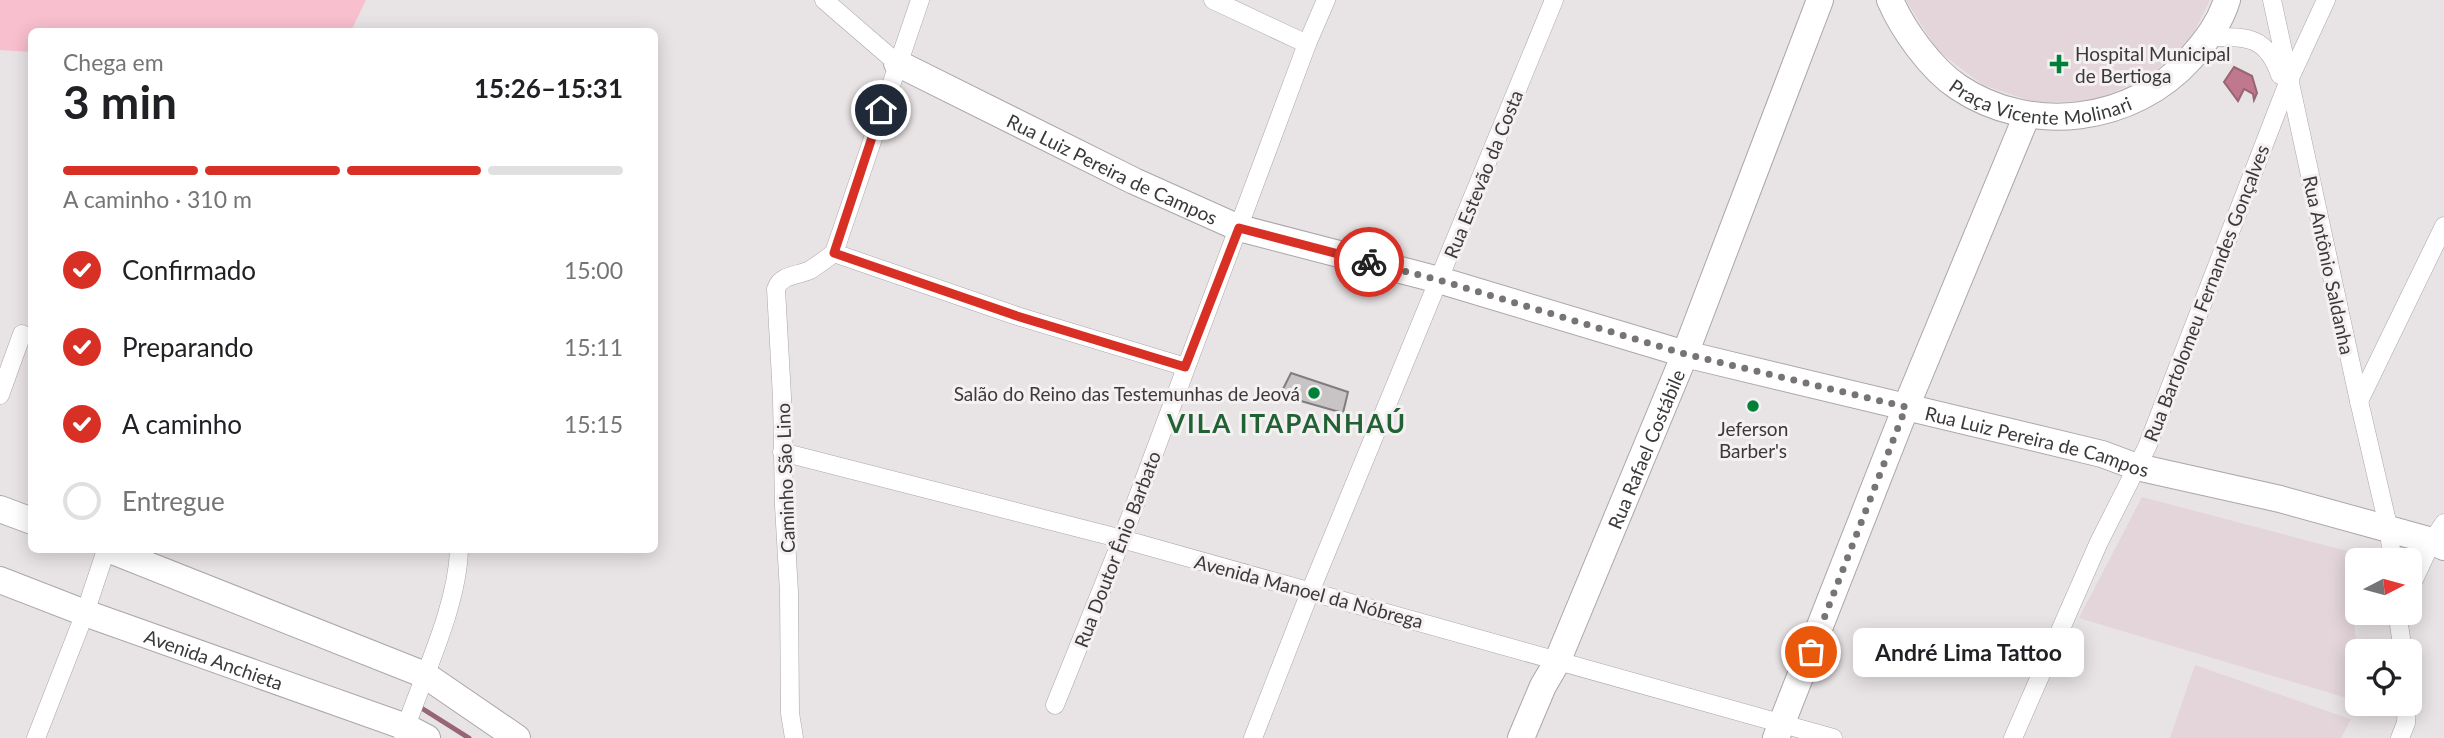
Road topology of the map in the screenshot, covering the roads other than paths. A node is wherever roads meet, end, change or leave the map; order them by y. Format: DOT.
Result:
graph roads {
  1 [pos="824,0"];
  2 [pos="920,0"];
  3 [pos="1213,0"];
  4 [pos="1326,0"];
  5 [pos="1554,0"];
  6 [pos="1820,0"];
  7 [pos="1890,0"];
  8 [pos="2227,0"];
  9 [pos="2272,0"];
  10 [pos="2326,0"];
  11 [pos="2209,37"];
  12 [pos="1307,44"];
  13 [pos="897,63"];
  14 [pos="2287,86"];
  15 [pos="2026,116"];
  16 [pos="2444,226"];
  17 [pos="1239,228"];
  18 [pos="834,253"];
  19 [pos="1439,280"];
  20 [pos="22,334"];
  21 [pos="1685,354"];
  22 [pos="1185,367"];
  23 [pos="0,395"];
  24 [pos="2359,401"];
  25 [pos="1906,407"];
  26 [pos="782,452"];
  27 [pos="2137,467"];
  28 [pos="0,509"];
  29 [pos="28,520"];
  30 [pos="2389,530"];
  31 [pos="2440,537"];
  32 [pos="1122,539"];
  33 [pos="2391,548"];
  34 [pos="107,553"];
  35 [pos="116,553"];
  36 [pos="459,553"];
  37 [pos="2422,568"];
  38 [pos="0,580"];
  39 [pos="1310,592"];
  40 [pos="85,613"];
  41 [pos="1557,662"];
  42 [pos="425,675"];
  43 [pos="1055,705"];
  44 [pos="2406,716"];
  45 [pos="1779,732"];
  46 [pos="411,734"];
  47 [pos="36,738"];
  48 [pos="517,738"];
  49 [pos="794,738"];
  50 [pos="1253,738"];
  51 [pos="1521,738"];
  52 [pos="1833,738"];
  53 [pos="2013,738"];
  54 [pos="2400,738"];
  1 -- 13 [label="street, Rua Luiz Pereira de Campos"];
  2 -- 13 [label="street"];
  3 -- 12 [label="street"];
  4 -- 12 [label="street, Rua Doutor Ênio Barbato"];
  5 -- 19 [label="street, Rua Estevão da Costa"];
  6 -- 21 [label="street, Rua Rafael Costábile"];
  7 -- 15 [label="street, Praça Vicente Molinari"];
  8 -- 11 [label="street, Praça Vicente Molinari"];
  9 -- 14 [label="street, Rua Antônio Saldanha"];
  10 -- 14 [label="street, Rua Bartolomeu Fernandes Gonçalves"];
  11 -- 14 [label="street"];
  11 -- 15 [label="street, Praça Vicente Molinari"];
  12 -- 17 [label="street, Rua Doutor Ênio Barbato"];
  13 -- 17 [label="street, Rua Luiz Pereira de Campos"];
  13 -- 18 [label="street"];
  14 -- 24 [label="street, Rua Antônio Saldanha"];
  14 -- 27 [label="street, Rua Bartolomeu Fernandes Gonçalves"];
  15 -- 25 [label="street"];
  16 -- 24 [label="street"];
  17 -- 19 [label="street, Rua Luiz Pereira de Campos"];
  17 -- 22 [label="street, Rua Doutor Ênio Barbato"];
  18 -- 22 [label="street"];
  18 -- 26 [label="street, Caminho São Lino"];
  19 -- 21 [label="street, Rua Luiz Pereira de Campos"];
  19 -- 39 [label="street, Rua Estevão da Costa"];
  20 -- 23 [label="street"];
  21 -- 25 [label="street, Rua Luiz Pereira de Campos"];
  21 -- 41 [label="street, Rua Rafael Costábile"];
  22 -- 32 [label="street, Rua Doutor Ênio Barbato"];
  24 -- 30 [label="street, Rua Antônio Saldanha"];
  25 -- 27 [label="street, Rua Luiz Pereira de Campos"];
  25 -- 45 [label="street"];
  26 -- 32 [label="street, Avenida Manoel da Nóbrega"];
  26 -- 49 [label="street, Caminho São Lino"];
  27 -- 30 [label="street, Rua Luiz Pereira de Campos"];
  27 -- 53 [label="street, Rua Bartolomeu Fernandes Gonçalves"];
  28 -- 29 [label="street"];
  30 -- 31 [label="street, Rua Luiz Pereira de Campos"];
  30 -- 33 [label="street, Rua Antônio Saldanha"];
  31 -- 37 [label="street"];
  32 -- 39 [label="street, Avenida Manoel da Nóbrega"];
  32 -- 43 [label="street, Rua Doutor Ênio Barbato"];
  34 -- 40 [label="street"];
  35 -- 42 [label="street"];
  36 -- 42 [label="street"];
  38 -- 40 [label="street, Avenida Anchieta"];
  39 -- 41 [label="street, Avenida Manoel da Nóbrega"];
  39 -- 50 [label="street, Rua Estevão da Costa"];
  40 -- 46 [label="street, Avenida Anchieta"];
  40 -- 47 [label="street"];
  41 -- 45 [label="street, Avenida Manoel da Nóbrega"];
  41 -- 51 [label="street, Rua Rafael Costábile"];
  42 -- 46 [label="street"];
  42 -- 48 [label="street"];
  44 -- 54 [label="street"];
  45 -- 52 [label="street, Avenida Manoel da Nóbrega"];
}
